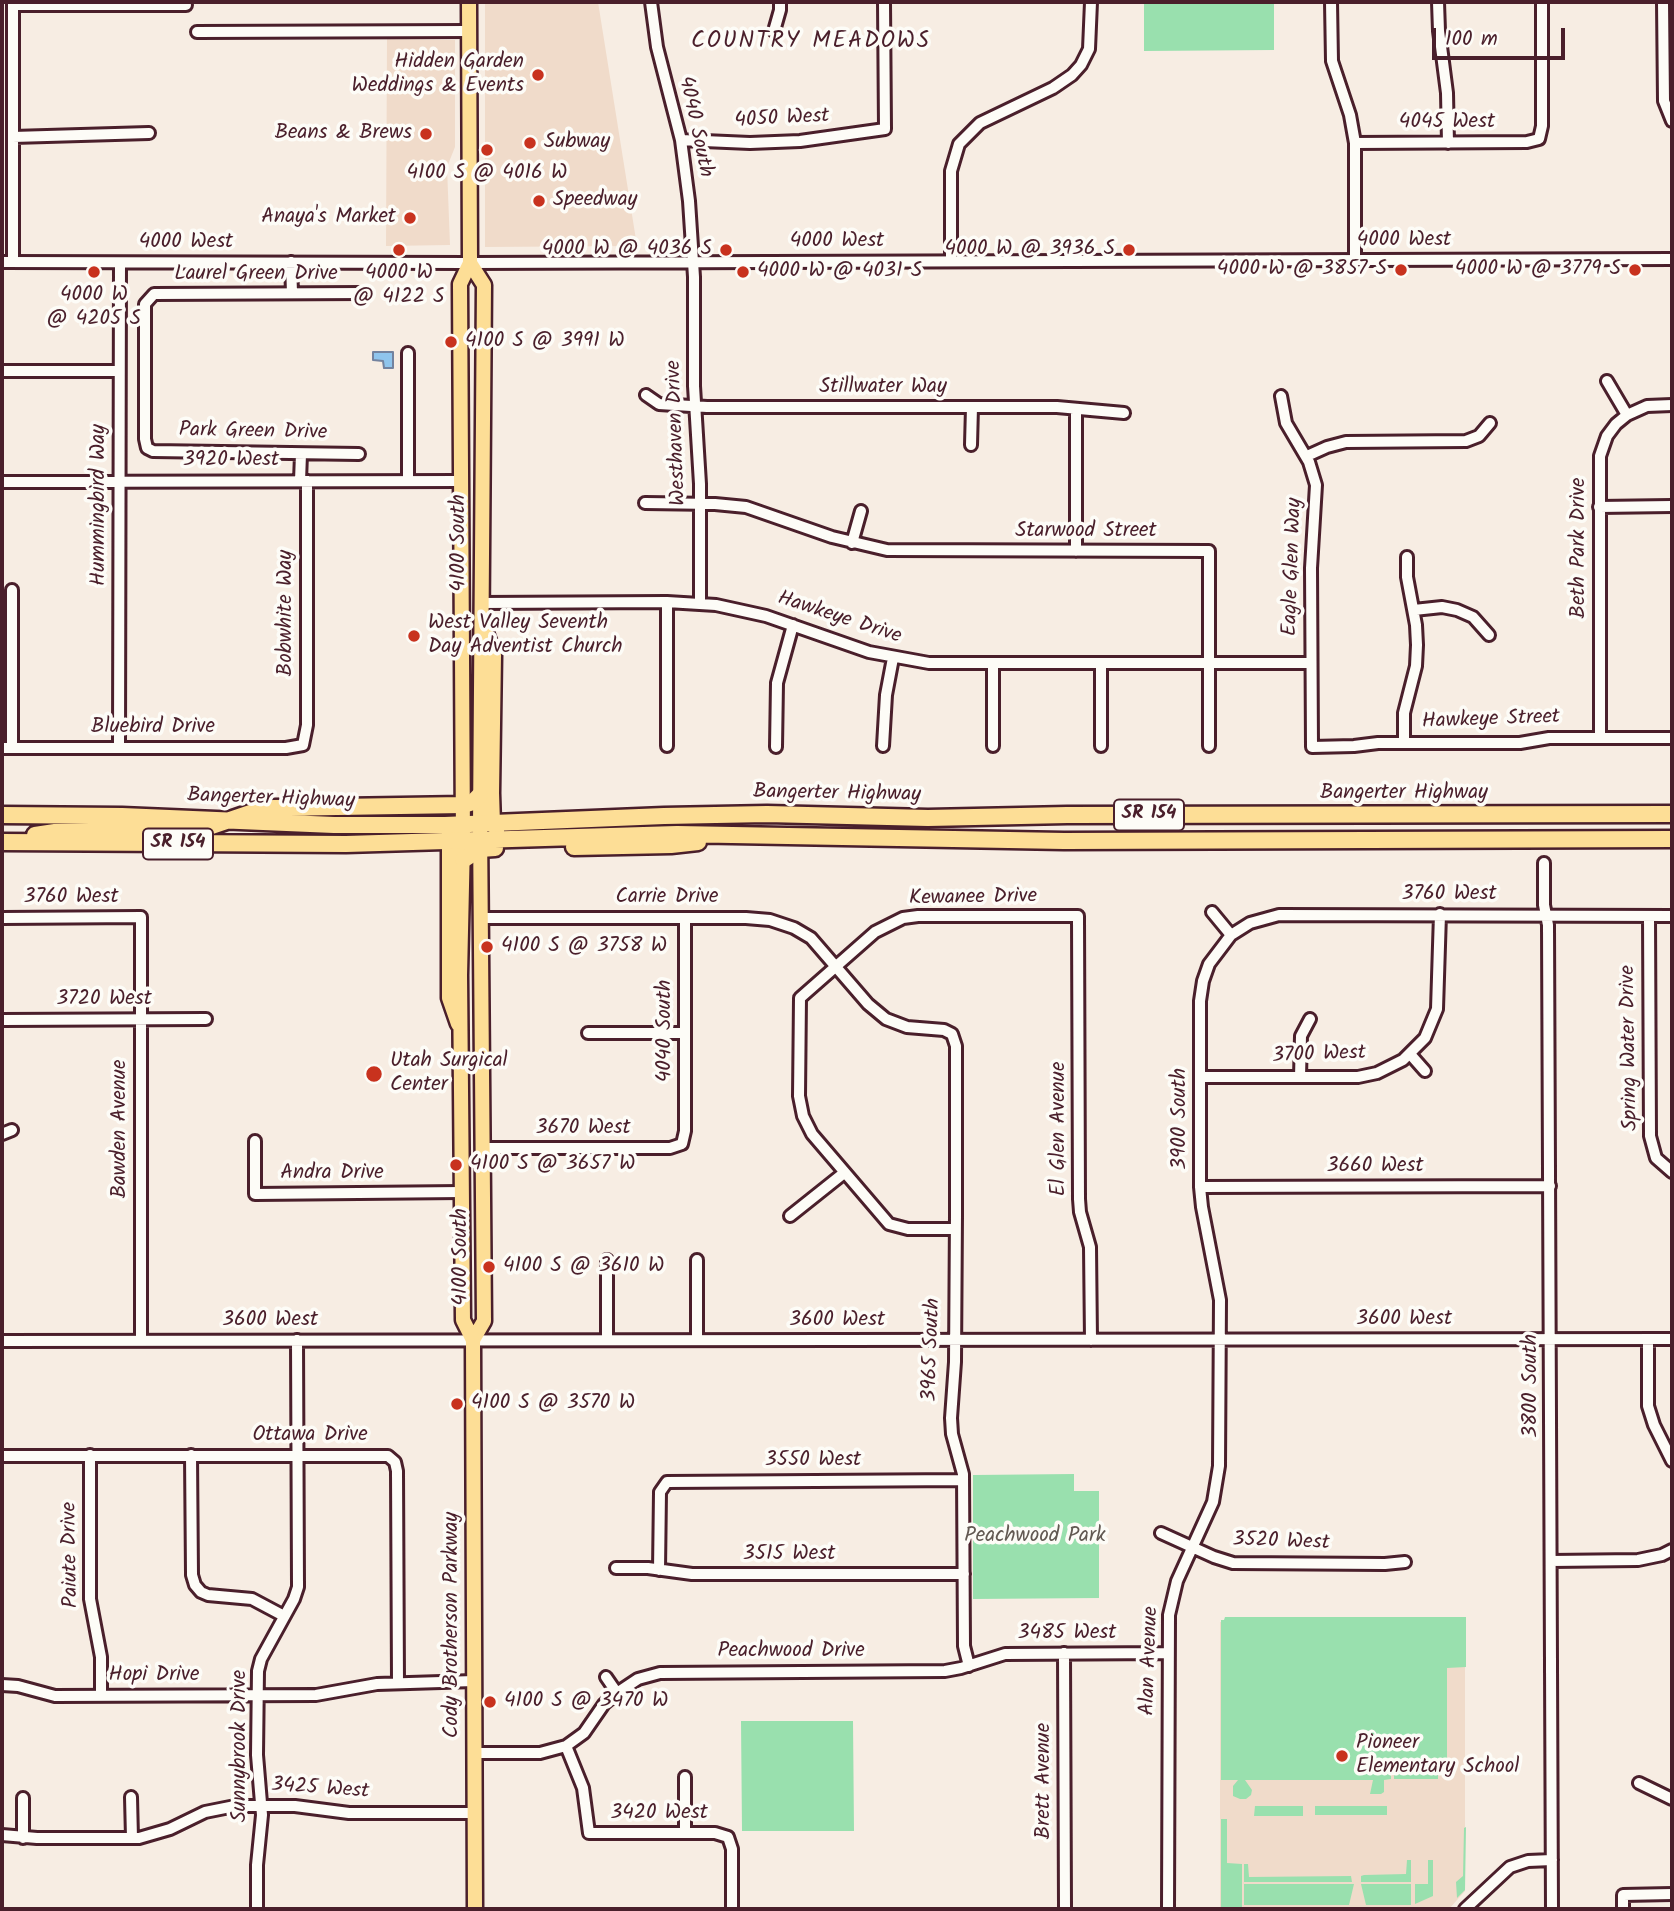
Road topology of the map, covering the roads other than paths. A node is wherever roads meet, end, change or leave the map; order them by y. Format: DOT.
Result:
graph roads {
  1 [pos="469,2"];
  2 [pos="651,2"];
  3 [pos="780,2"];
  4 [pos="884,2"];
  5 [pos="1091,2"];
  6 [pos="1331,2"];
  7 [pos="1438,2"];
  8 [pos="1542,2"];
  9 [pos="1663,2"];
  10 [pos="13,3"];
  11 [pos="186,5"];
  12 [pos="469,31"];
  13 [pos="774,31"];
  14 [pos="197,32"];
  15 [pos="1672,121"];
  16 [pos="149,133"];
  17 [pos="13,137"];
  18 [pos="681,140"];
  19 [pos="1355,143"];
  20 [pos="1448,143"];
  21 [pos="1672,259"];
  22 [pos="1355,260"];
  23 [pos="951,261"];
  24 [pos="7,262"];
  25 [pos="291,262"];
  26 [pos="692,262"];
  27 [pos="120,263"];
  28 [pos="470,263"];
  29 [pos="292,293"];
  30 [pos="365,293"];
  31 [pos="408,354"];
  32 [pos="2,371"];
  33 [pos="119,371"];
  34 [pos="1607,381"];
  35 [pos="460,385"];
  36 [pos="646,395"];
  37 [pos="1281,396"];
  38 [pos="1672,405"];
  39 [pos="696,406"];
  40 [pos="972,407"];
  41 [pos="1076,410"];
  42 [pos="1124,413"];
  43 [pos="1627,415"];
  44 [pos="1490,423"];
  45 [pos="971,445"];
  46 [pos="147,448"];
  47 [pos="301,454"];
  48 [pos="359,454"];
  49 [pos="1307,456"];
  50 [pos="120,481"];
  51 [pos="304,481"];
  52 [pos="408,481"];
  53 [pos="461,481"];
  54 [pos="2,482"];
  55 [pos="645,503"];
  56 [pos="700,504"];
  57 [pos="1672,506"];
  58 [pos="1599,507"];
  59 [pos="862,511"];
  60 [pos="852,544"];
  61 [pos="1076,551"];
  62 [pos="1408,557"];
  63 [pos="12,590"];
  64 [pos="667,602"];
  65 [pos="481,603"];
  66 [pos="700,603"];
  67 [pos="1414,610"];
  68 [pos="482,621"];
  69 [pos="793,625"];
  70 [pos="1489,635"];
  71 [pos="893,658"];
  72 [pos="1311,663"];
  73 [pos="993,664"];
  74 [pos="1101,664"];
  75 [pos="1209,664"];
  76 [pos="1600,738"];
  77 [pos="1672,738"];
  78 [pos="1404,743"];
  79 [pos="303,745"];
  80 [pos="667,746"];
  81 [pos="883,746"];
  82 [pos="993,746"];
  83 [pos="1101,746"];
  84 [pos="1209,746"];
  85 [pos="119,747"];
  86 [pos="775,747"];
  87 [pos="1312,747"];
  88 [pos="7,748"];
  89 [pos="480,795"];
  90 [pos="463,806"];
  91 [pos="1672,814"];
  92 [pos="2,815"];
  93 [pos="928,818"];
  94 [pos="232,820"];
  95 [pos="455,833"];
  96 [pos="483,834"];
  97 [pos="722,834"];
  98 [pos="1672,839"];
  99 [pos="6,842"];
  100 [pos="463,860"];
  101 [pos="1544,863"];
  102 [pos="1212,912"];
  103 [pos="1440,914"];
  104 [pos="1546,915"];
  105 [pos="1078,916"];
  106 [pos="1649,916"];
  107 [pos="1672,916"];
  108 [pos="141,917"];
  109 [pos="2,918"];
  110 [pos="482,918"];
  111 [pos="685,918"];
  112 [pos="1231,934"];
  113 [pos="836,965"];
  114 [pos="206,1019"];
  115 [pos="1311,1019"];
  116 [pos="2,1020"];
  117 [pos="141,1020"];
  118 [pos="588,1033"];
  119 [pos="685,1033"];
  120 [pos="461,1034"];
  121 [pos="952,1034"];
  122 [pos="1410,1054"];
  123 [pos="1425,1071"];
  124 [pos="1200,1077"];
  125 [pos="1300,1077"];
  126 [pos="255,1140"];
  127 [pos="682,1144"];
  128 [pos="483,1148"];
  129 [pos="1672,1172"];
  130 [pos="844,1173"];
  131 [pos="1550,1186"];
  132 [pos="1200,1187"];
  133 [pos="462,1192"];
  134 [pos="790,1216"];
  135 [pos="483,1220"];
  136 [pos="955,1229"];
  137 [pos="697,1259"];
  138 [pos="607,1260"];
  139 [pos="1551,1339"];
  140 [pos="1648,1339"];
  141 [pos="1672,1339"];
  142 [pos="297,1340"];
  143 [pos="474,1340"];
  144 [pos="607,1340"];
  145 [pos="697,1340"];
  146 [pos="954,1340"];
  147 [pos="1091,1340"];
  148 [pos="1220,1340"];
  149 [pos="2,1341"];
  150 [pos="141,1341"];
  151 [pos="90,1455"];
  152 [pos="191,1455"];
  153 [pos="297,1455"];
  154 [pos="2,1456"];
  155 [pos="1672,1460"];
  156 [pos="964,1480"];
  157 [pos="1161,1532"];
  158 [pos="1193,1548"];
  159 [pos="1672,1550"];
  160 [pos="1552,1561"];
  161 [pos="1405,1562"];
  162 [pos="616,1568"];
  163 [pos="659,1570"];
  164 [pos="964,1574"];
  165 [pos="284,1616"];
  166 [pos="1064,1653"];
  167 [pos="1168,1653"];
  168 [pos="969,1666"];
  169 [pos="606,1677"];
  170 [pos="474,1681"];
  171 [pos="398,1683"];
  172 [pos="2,1685"];
  173 [pos="617,1693"];
  174 [pos="257,1695"];
  175 [pos="101,1696"];
  176 [pos="566,1746"];
  177 [pos="474,1753"];
  178 [pos="685,1777"];
  179 [pos="1639,1783"];
  180 [pos="131,1797"];
  181 [pos="23,1798"];
  182 [pos="1672,1800"];
  183 [pos="262,1806"];
  184 [pos="474,1813"];
  185 [pos="685,1833"];
  186 [pos="2,1835"];
  187 [pos="23,1838"];
  188 [pos="132,1838"];
  189 [pos="1552,1860"];
  190 [pos="1672,1894"];
  191 [pos="257,1909"];
  192 [pos="475,1909"];
  193 [pos="732,1909"];
  194 [pos="1065,1909"];
  195 [pos="1168,1909"];
  196 [pos="1465,1909"];
  197 [pos="1552,1909"];
  198 [pos="1623,1909"];
  1 -- 12 [label="main road, 4100 South"];
  2 -- 18 [label="street, 4040 South"];
  3 -- 13 [label="street"];
  4 -- 18 [label="street, 4050 West"];
  5 -- 23 [label="street"];
  6 -- 19 [label="street"];
  7 -- 20 [label="street"];
  8 -- 20 [label="street, 4045 West"];
  9 -- 15 [label="street"];
  10 -- 11 [label="street"];
  10 -- 17 [label="street"];
  12 -- 14 [label="street"];
  12 -- 28 [label="main road, 4100 South"];
  16 -- 17 [label="street"];
  17 -- 24 [label="street"];
  18 -- 26 [label="street, 4040 South"];
  19 -- 20 [label="street, 4045 West"];
  19 -- 22 [label="street"];
  21 -- 22 [label="street, 4000 West"];
  22 -- 23 [label="street, 4000 West"];
  23 -- 26 [label="street, 4000 West"];
  24 -- 27 [label="street, 4000 West"];
  25 -- 27 [label="street, 4000 West"];
  25 -- 28 [label="street, 4000 West"];
  25 -- 29 [label="street"];
  26 -- 28 [label="street, 4000 West"];
  26 -- 39 [label="street, Westhaven Drive"];
  27 -- 33 [label="street, Hummingbird Way"];
  28 -- 35 [label="main road, 4100 South"];
  28 -- 65 [label="main road, 4100 South"];
  29 -- 30 [label="street, Laurel Green Drive"];
  29 -- 46 [label="street, Laurel Green Drive"];
  31 -- 52 [label="street"];
  32 -- 33 [label="street"];
  33 -- 50 [label="street, Hummingbird Way"];
  34 -- 43 [label="street"];
  35 -- 53 [label="main road, 4100 South"];
  35 -- 68 [label="main road"];
  36 -- 39 [label="street, Stillwater Way"];
  37 -- 49 [label="street, Eagle Glen Way"];
  38 -- 43 [label="street"];
  39 -- 40 [label="street, Stillwater Way"];
  39 -- 56 [label="street, Westhaven Drive"];
  40 -- 41 [label="street, Stillwater Way"];
  40 -- 45 [label="street"];
  41 -- 42 [label="street, Stillwater Way"];
  41 -- 61 [label="street"];
  43 -- 58 [label="street, Beth Park Drive"];
  44 -- 49 [label="street"];
  46 -- 47 [label="street, Park Green Drive"];
  47 -- 48 [label="street, Park Green Drive"];
  47 -- 51 [label="street, Bobwhite Way"];
  49 -- 72 [label="street, Eagle Glen Way"];
  50 -- 51 [label="street, 3920 West"];
  50 -- 54 [label="street, 3920 West"];
  50 -- 85 [label="street, Hummingbird Way"];
  51 -- 52 [label="street, 3920 West"];
  51 -- 79 [label="street, Bobwhite Way"];
  52 -- 53 [label="street, 3920 West"];
  53 -- 90 [label="main road, 4100 South"];
  55 -- 56 [label="street, Starwood Street"];
  56 -- 60 [label="street, Starwood Street"];
  56 -- 66 [label="street, Westhaven Drive"];
  57 -- 58 [label="street"];
  58 -- 76 [label="street, Beth Park Drive"];
  59 -- 60 [label="street"];
  60 -- 61 [label="street, Starwood Street"];
  61 -- 75 [label="street, Starwood Street"];
  62 -- 67 [label="street"];
  63 -- 88 [label="street"];
  64 -- 65 [label="street, Hawkeye Drive"];
  64 -- 66 [label="street, Hawkeye Drive"];
  64 -- 80 [label="street"];
  65 -- 68 [label="main road, 4100 South"];
  66 -- 69 [label="street, Hawkeye Drive"];
  67 -- 70 [label="street"];
  67 -- 78 [label="street"];
  68 -- 89 [label="main road, 4100 South"];
  68 -- 96 [label="main road"];
  69 -- 71 [label="street, Hawkeye Drive"];
  69 -- 86 [label="street"];
  71 -- 73 [label="street, Hawkeye Drive"];
  71 -- 81 [label="street"];
  72 -- 75 [label="street, Hawkeye Drive"];
  72 -- 87 [label="street, Eagle Glen Way"];
  73 -- 74 [label="street, Hawkeye Drive"];
  73 -- 82 [label="street"];
  74 -- 75 [label="street, Hawkeye Drive"];
  74 -- 83 [label="street"];
  75 -- 84 [label="street"];
  76 -- 77 [label="street, Hawkeye Street"];
  76 -- 78 [label="street, Hawkeye Street"];
  78 -- 87 [label="street, Hawkeye Street"];
  79 -- 85 [label="street, Bluebird Drive"];
  85 -- 88 [label="street, Bluebird Drive"];
  89 -- 90 [label="highway"];
  89 -- 96 [label="main road, 4100 South"];
  90 -- 94 [label="highway"];
  90 -- 95 [label="main road, 4100 South"];
  91 -- 93 [label="highway, Bangerter Highway / SR 154"];
  92 -- 94 [label="highway, Bangerter Highway / SR 154"];
  93 -- 96 [label="highway, Bangerter Highway / SR 154"];
  93 -- 97 [label="highway"];
  94 -- 95 [label="highway, Bangerter Highway / SR 154"];
  94 -- 99 [label="highway"];
  95 -- 96 [label="highway, Bangerter Highway / SR 154"];
  95 -- 99 [label="highway, Bangerter Highway / SR 154"];
  95 -- 100 [label="main road, 4100 South"];
  95 -- 120 [label="main road"];
  96 -- 97 [label="highway, Bangerter Highway / SR 154"];
  96 -- 97 [label="highway"];
  96 -- 100 [label="highway"];
  96 -- 110 [label="main road, 4100 South"];
  97 -- 98 [label="highway, Bangerter Highway / SR 154"];
  100 -- 120 [label="main road, 4100 South"];
  101 -- 104 [label="street, 3800 South"];
  102 -- 112 [label="street"];
  103 -- 104 [label="street, 3760 West"];
  103 -- 112 [label="street, 3760 West"];
  103 -- 122 [label="street"];
  104 -- 106 [label="street, 3760 West"];
  104 -- 131 [label="street, 3800 South"];
  105 -- 113 [label="street, Kewanee Drive"];
  105 -- 147 [label="street, El Glen Avenue"];
  106 -- 107 [label="street, 3760 West"];
  106 -- 129 [label="street, Spring Water Drive"];
  108 -- 109 [label="street, 3760 West"];
  108 -- 117 [label="street, Bawden Avenue"];
  110 -- 111 [label="street, Carrie Drive"];
  110 -- 128 [label="main road, 4100 South"];
  111 -- 113 [label="street, Carrie Drive"];
  111 -- 119 [label="street, 4040 South"];
  112 -- 124 [label="street, 3900 South"];
  113 -- 121 [label="street, Carrie Drive"];
  113 -- 130 [label="street, Kewanee Drive"];
  114 -- 117 [label="street, 3720 West"];
  115 -- 125 [label="street"];
  116 -- 117 [label="street, 3720 West"];
  117 -- 150 [label="street, Bawden Avenue"];
  118 -- 119 [label="street"];
  119 -- 127 [label="street, 4040 South"];
  120 -- 133 [label="main road, 4100 South"];
  120 -- 135 [label="main road"];
  121 -- 136 [label="street, 3965 South"];
  122 -- 123 [label="street"];
  122 -- 125 [label="street, 3700 West"];
  124 -- 125 [label="street, 3700 West"];
  124 -- 132 [label="street, 3900 South"];
  126 -- 133 [label="street, Andra Drive"];
  127 -- 128 [label="street, 3670 West"];
  128 -- 135 [label="main road, 4100 South"];
  130 -- 134 [label="street"];
  130 -- 136 [label="street, Kewanee Drive"];
  131 -- 132 [label="street, 3660 West"];
  131 -- 139 [label="street, 3800 South"];
  132 -- 148 [label="street, 3900 South"];
  133 -- 143 [label="main road, 4100 South"];
  135 -- 143 [label="main road, 4100 South"];
  136 -- 146 [label="street, 3965 South"];
  137 -- 145 [label="street"];
  138 -- 144 [label="street"];
  139 -- 140 [label="street, 3600 West"];
  139 -- 148 [label="street, 3600 West"];
  139 -- 160 [label="street, 3800 South"];
  140 -- 141 [label="street, 3600 West"];
  140 -- 155 [label="street"];
  142 -- 143 [label="street, 3600 West"];
  142 -- 150 [label="street, 3600 West"];
  142 -- 153 [label="street, Sunnybrook Drive"];
  143 -- 144 [label="street, 3600 West"];
  143 -- 170 [label="main road, Cody Brotherson Parkway"];
  144 -- 145 [label="street, 3600 West"];
  145 -- 146 [label="street, 3600 West"];
  146 -- 147 [label="street, 3600 West"];
  146 -- 156 [label="street, 3965 South"];
  147 -- 148 [label="street, 3600 West"];
  148 -- 158 [label="street, Alan Avenue"];
  149 -- 150 [label="street, 3600 West"];
  151 -- 152 [label="street, Ottawa Drive"];
  151 -- 154 [label="street, Ottawa Drive"];
  151 -- 175 [label="street, Paiute Drive"];
  152 -- 153 [label="street, Ottawa Drive"];
  152 -- 165 [label="street"];
  153 -- 165 [label="street, Sunnybrook Drive"];
  153 -- 171 [label="street, Ottawa Drive"];
  156 -- 163 [label="street, 3550 West"];
  156 -- 164 [label="street, 3965 South"];
  157 -- 158 [label="street, 3520 West"];
  158 -- 161 [label="street, 3520 West"];
  158 -- 167 [label="street, Alan Avenue"];
  159 -- 160 [label="street"];
  160 -- 189 [label="street, 3800 South"];
  162 -- 163 [label="street, 3515 West"];
  163 -- 164 [label="street, 3515 West"];
  164 -- 168 [label="street, 3965 South"];
  165 -- 174 [label="street, Sunnybrook Drive"];
  166 -- 167 [label="street, 3485 West"];
  166 -- 168 [label="street, 3485 West"];
  166 -- 194 [label="street, Brett Avenue"];
  167 -- 195 [label="street, Alan Avenue"];
  168 -- 173 [label="street, Peachwood Drive"];
  169 -- 173 [label="street"];
  170 -- 171 [label="street, Hopi Drive"];
  170 -- 177 [label="main road, Cody Brotherson Parkway"];
  171 -- 174 [label="street, Hopi Drive"];
  172 -- 175 [label="street, Hopi Drive"];
  173 -- 176 [label="street, Peachwood Drive"];
  174 -- 175 [label="street, Hopi Drive"];
  174 -- 183 [label="street, Sunnybrook Drive"];
  176 -- 177 [label="street"];
  176 -- 185 [label="street, 3420 West"];
  177 -- 184 [label="main road, Cody Brotherson Parkway"];
  178 -- 185 [label="street"];
  179 -- 182 [label="street"];
  180 -- 188 [label="street"];
  181 -- 187 [label="street"];
  183 -- 184 [label="street, 3425 West"];
  183 -- 188 [label="street, 3425 West"];
  183 -- 191 [label="street, Sunnybrook Drive"];
  184 -- 192 [label="main road, Cody Brotherson Parkway"];
  185 -- 193 [label="street, 3420 West"];
  186 -- 187 [label="street, 3425 West"];
  187 -- 188 [label="street, 3425 West"];
  189 -- 196 [label="street"];
  189 -- 197 [label="street, 3800 South"];
  190 -- 198 [label="street"];
}
